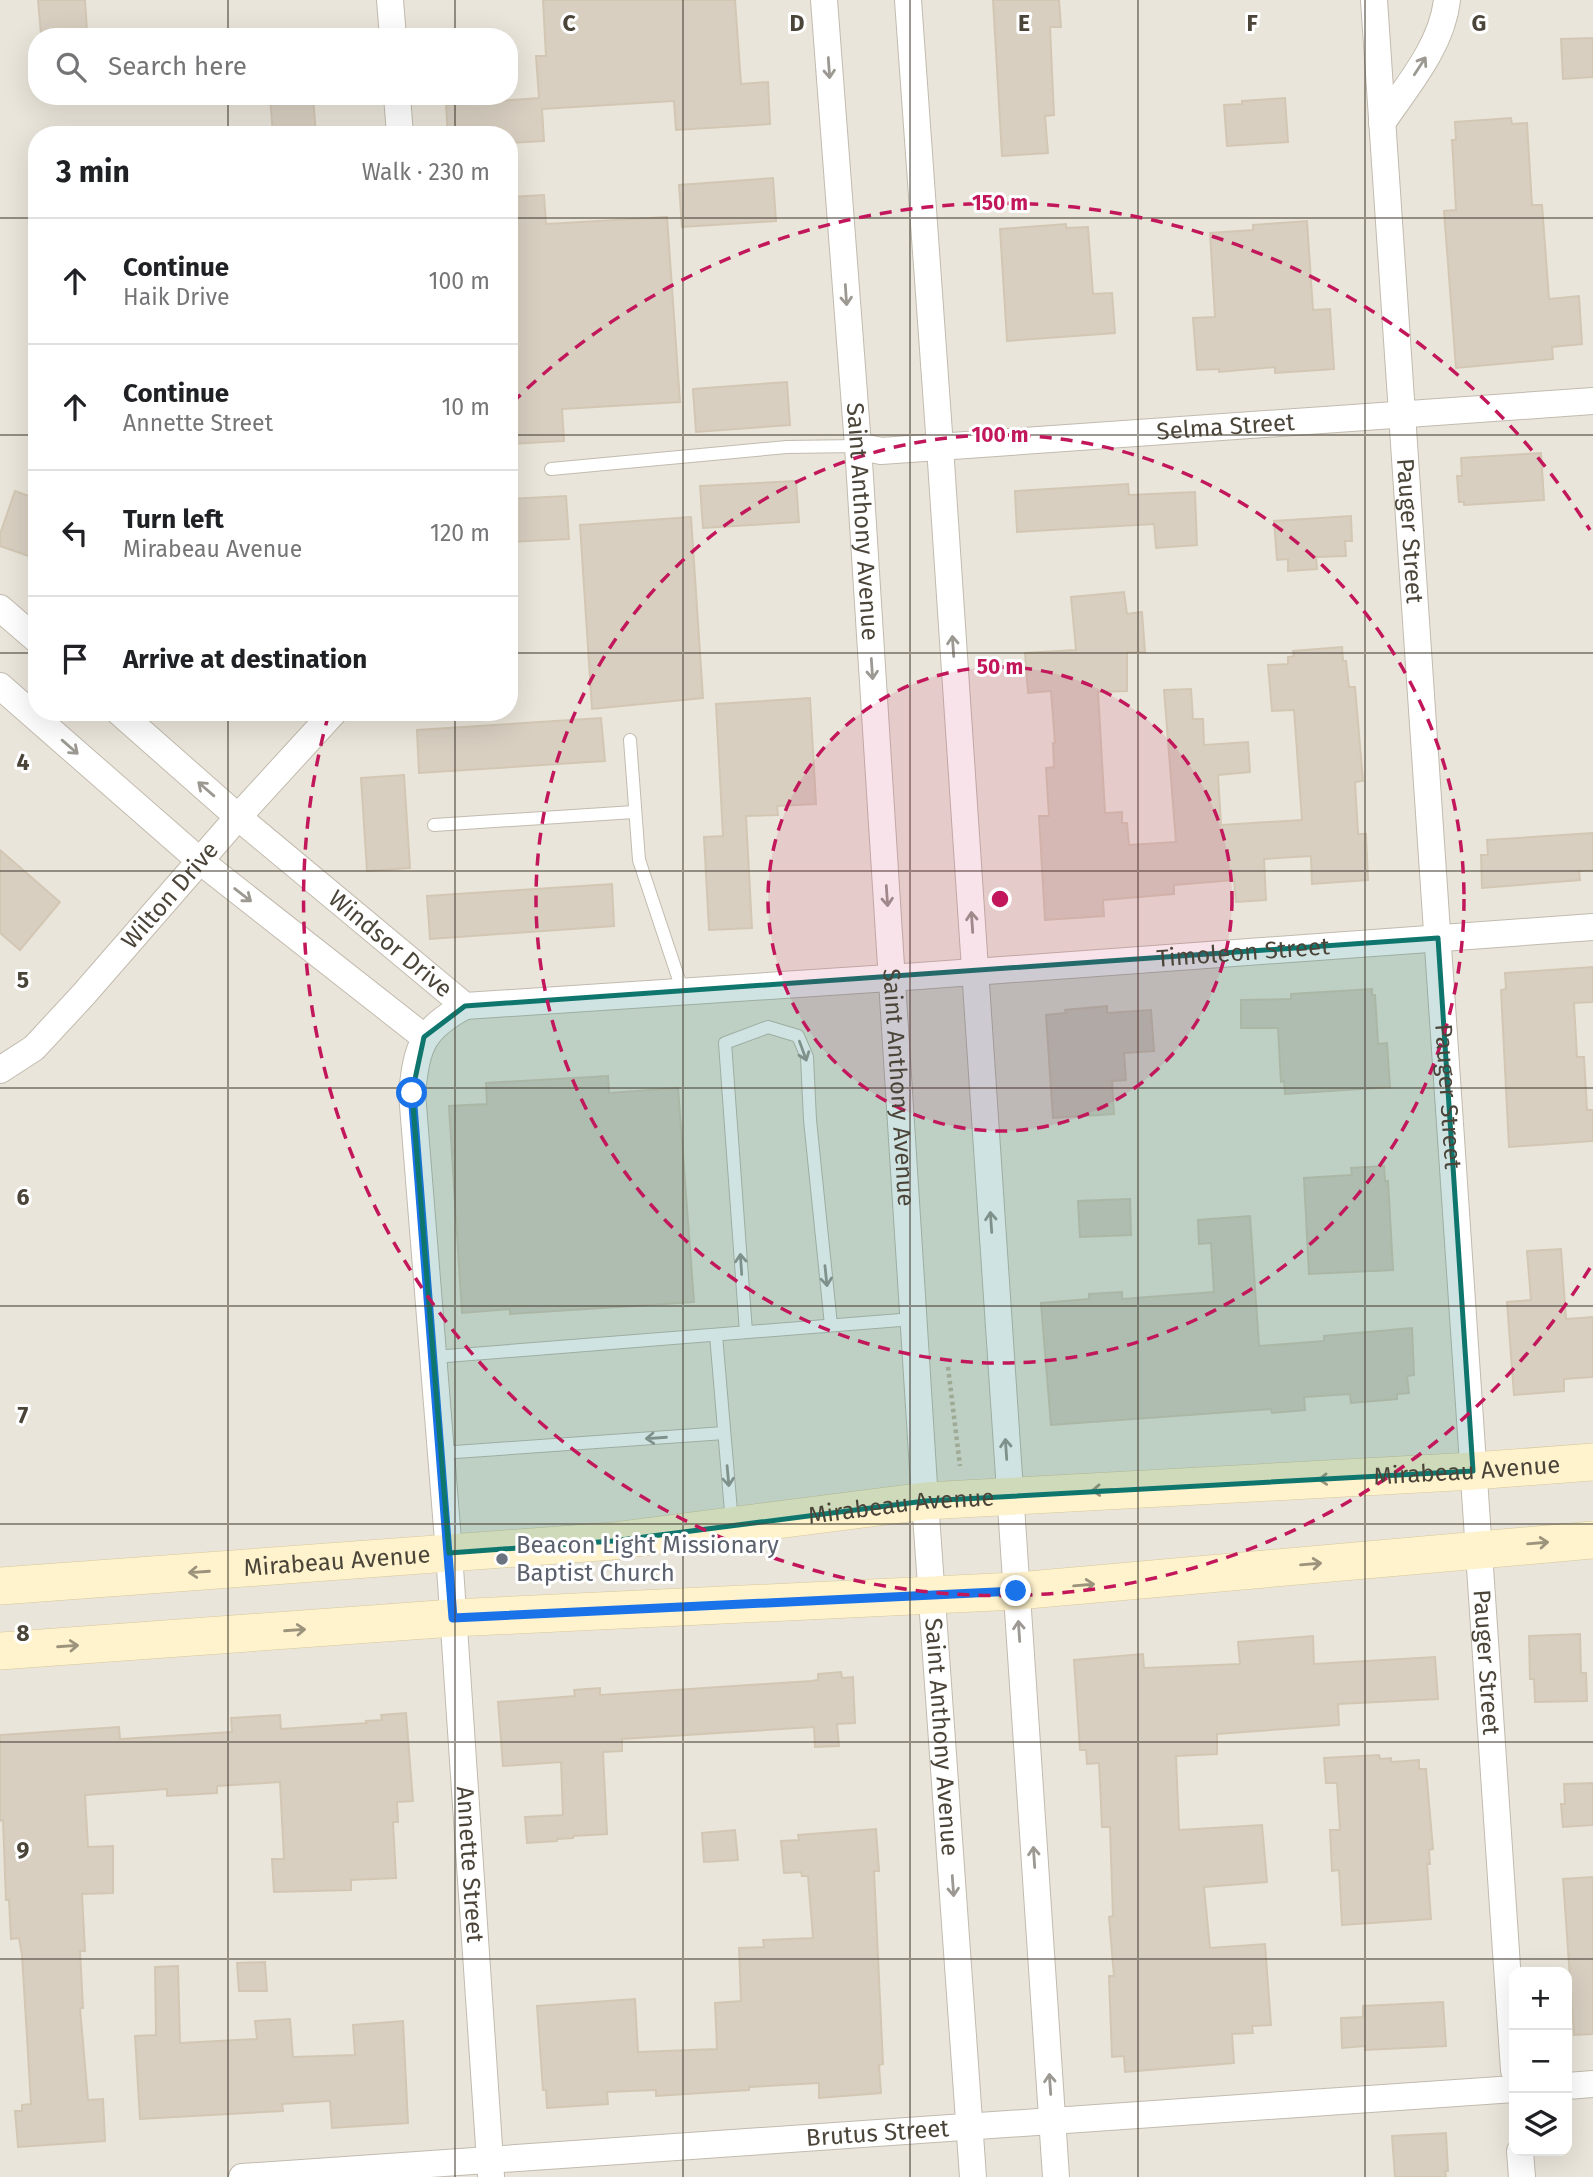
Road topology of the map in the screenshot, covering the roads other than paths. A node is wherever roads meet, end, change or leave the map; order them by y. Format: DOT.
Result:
graph roads {
  1 [pos="390,0"];
  2 [pos="824,0"];
  3 [pos="908,0"];
  4 [pos="1374,0"];
  5 [pos="1447,0"];
  6 [pos="392,28"];
  7 [pos="398,105"];
  8 [pos="1382,123"];
  9 [pos="399,126"];
  10 [pos="1593,401"];
  11 [pos="1402,413"];
  12 [pos="858,446"];
  13 [pos="940,447"];
  14 [pos="551,469"];
  15 [pos="0,608"];
  16 [pos="28,632"];
  17 [pos="0,686"];
  18 [pos="28,710"];
  19 [pos="40,721"];
  20 [pos="129,721"];
  21 [pos="326,721"];
  22 [pos="630,740"];
  23 [pos="634,811"];
  24 [pos="238,817"];
  25 [pos="434,825"];
  26 [pos="200,861"];
  27 [pos="1593,927"];
  28 [pos="1438,937"];
  29 [pos="975,972"];
  30 [pos="892,978"];
  31 [pos="683,992"];
  32 [pos="465,1006"];
  33 [pos="424,1037"];
  34 [pos="0,1070"];
  35 [pos="914,1319"];
  36 [pos="831,1325"];
  37 [pos="746,1332"];
  38 [pos="716,1335"];
  39 [pos="434,1357"];
  40 [pos="724,1433"];
  41 [pos="441,1453"];
  42 [pos="1593,1462"];
  43 [pos="1473,1471"];
  44 [pos="1009,1495"];
  45 [pos="925,1501"];
  46 [pos="732,1525"];
  47 [pos="1593,1539"];
  48 [pos="1478,1549"];
  49 [pos="449,1553"];
  50 [pos="0,1586"];
  51 [pos="1016,1591"];
  52 [pos="933,1597"];
  53 [pos="453,1618"];
  54 [pos="0,1651"];
  55 [pos="1511,2030"];
  56 [pos="1593,2084"];
  57 [pos="1572,2086"];
  58 [pos="1509,2089"];
  59 [pos="1052,2121"];
  60 [pos="970,2127"];
  61 [pos="1520,2156"];
  62 [pos="491,2168"];
  63 [pos="242,2177"];
  64 [pos="973,2177"];
  65 [pos="1056,2177"];
  66 [pos="1522,2177"];
  1 -- 6 [label="street"];
  2 -- 12 [label="street, Saint Anthony Avenue, one-way"];
  3 -- 13 [label="street"];
  4 -- 8 [label="street, Pauger Street"];
  8 -- 5 [label="street, one-way"];
  7 -- 9 [label="street"];
  8 -- 11 [label="street, Pauger Street"];
  10 -- 11 [label="street, Selma Street"];
  11 -- 13 [label="street, Selma Street"];
  11 -- 28 [label="street, Pauger Street"];
  12 -- 13 [label="street, Selma Street"];
  12 -- 14 [label="lane"];
  12 -- 30 [label="street, Saint Anthony Avenue, one-way"];
  29 -- 13 [label="street, one-way"];
  15 -- 16 [label="street"];
  17 -- 18 [label="street, Windsor Drive, one-way"];
  19 -- 26 [label="street, Windsor Drive, one-way"];
  24 -- 20 [label="street, Windsor Drive, one-way"];
  21 -- 24 [label="street, Wilton Drive"];
  22 -- 23 [label="lane"];
  23 -- 25 [label="lane"];
  23 -- 31 [label="lane"];
  24 -- 26 [label="street, Wilton Drive"];
  24 -- 32 [label="street, Windsor Drive"];
  26 -- 33 [label="street, Windsor Drive, one-way"];
  26 -- 34 [label="street, Wilton Drive"];
  27 -- 28 [label="street, Timoleon Street"];
  28 -- 29 [label="street, Timoleon Street"];
  28 -- 43 [label="street, Pauger Street"];
  29 -- 30 [label="street, Timoleon Street"];
  44 -- 29 [label="street, one-way"];
  30 -- 31 [label="street, Windsor Drive"];
  30 -- 35 [label="street, Saint Anthony Avenue"];
  31 -- 32 [label="street, Windsor Drive"];
  32 -- 33 [label="street"];
  33 -- 39 [label="street, Annette Street"];
  35 -- 36 [label="lane"];
  35 -- 45 [label="street, Saint Anthony Avenue"];
  36 -- 37 [label="lane"];
  37 -- 36 [label="lane, one-way"];
  37 -- 38 [label="lane"];
  38 -- 39 [label="lane"];
  38 -- 40 [label="lane"];
  39 -- 41 [label="street, Annette Street"];
  40 -- 41 [label="lane, one-way"];
  40 -- 46 [label="lane, one-way"];
  41 -- 49 [label="street, Annette Street"];
  42 -- 43 [label="street, Mirabeau Avenue"];
  43 -- 44 [label="street, Mirabeau Avenue, one-way"];
  43 -- 48 [label="street, Pauger Street"];
  44 -- 45 [label="street, Mirabeau Avenue"];
  44 -- 51 [label="street"];
  45 -- 46 [label="street, Mirabeau Avenue"];
  45 -- 52 [label="street, Saint Anthony Avenue"];
  46 -- 49 [label="street, Mirabeau Avenue"];
  48 -- 47 [label="street, one-way"];
  51 -- 48 [label="street, one-way"];
  48 -- 55 [label="street, Pauger Street"];
  49 -- 50 [label="street, Mirabeau Avenue, one-way"];
  49 -- 53 [label="street, Annette Street"];
  51 -- 52 [label="street"];
  59 -- 51 [label="street, one-way"];
  52 -- 53 [label="street"];
  52 -- 60 [label="street, Saint Anthony Avenue, one-way"];
  54 -- 53 [label="street, one-way"];
  53 -- 62 [label="street, Annette Street"];
  56 -- 57 [label="street"];
  58 -- 59 [label="street, Brutus Street"];
  59 -- 60 [label="street, Brutus Street"];
  59 -- 65 [label="street"];
  60 -- 62 [label="street, Brutus Street"];
  60 -- 64 [label="street, Saint Anthony Avenue"];
  61 -- 66 [label="street"];
  62 -- 63 [label="street, Brutus Street"];
}
